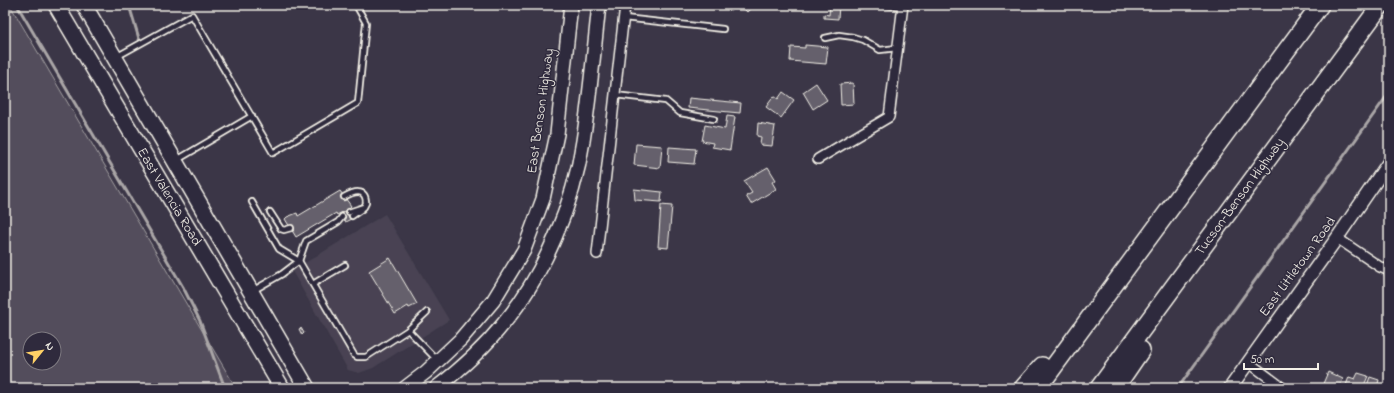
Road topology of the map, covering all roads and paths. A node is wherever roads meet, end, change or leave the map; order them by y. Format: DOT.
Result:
graph roads {
  1 [pos="56,5"];
  2 [pos="84,5"];
  3 [pos="356,5"];
  4 [pos="572,5"];
  5 [pos="599,5"];
  6 [pos="625,5"];
  7 [pos="886,5"];
  8 [pos="1320,5"];
  9 [pos="1381,5"];
  10 [pos="903,6"];
  11 [pos="624,18"];
  12 [pos="723,29"];
  13 [pos="825,38"];
  14 [pos="897,48"];
  15 [pos="1344,55"];
  16 [pos="115,58"];
  17 [pos="615,95"];
  18 [pos="252,116"];
  19 [pos="714,119"];
  20 [pos="818,159"];
  21 [pos="175,162"];
  22 [pos="1389,162"];
  23 [pos="344,197"];
  24 [pos="252,202"];
  25 [pos="270,212"];
  26 [pos="351,214"];
  27 [pos="343,219"];
  28 [pos="290,228"];
  29 [pos="1337,238"];
  30 [pos="597,254"];
  31 [pos="300,261"];
  32 [pos="1132,261"];
  33 [pos="345,265"];
  34 [pos="1389,271"];
  35 [pos="313,284"];
  36 [pos="250,292"];
  37 [pos="427,312"];
  38 [pos="408,330"];
  39 [pos="438,362"];
  40 [pos="1248,362"];
  41 [pos="282,388"];
  42 [pos="307,388"];
  43 [pos="405,388"];
  44 [pos="436,388"];
  45 [pos="1023,388"];
  46 [pos="1038,388"];
  47 [pos="1099,388"];
  48 [pos="1114,388"];
  49 [pos="1230,388"];
  50 [pos="1282,388"];
  1 -- 41 [label="main road, East Valencia Road"];
  2 -- 16 [label="main road, East Valencia Road"];
  3 -- 18 [label="lane"];
  4 -- 39 [label="main road, East Benson Highway"];
  5 -- 44 [label="main road"];
  6 -- 11 [label="street"];
  7 -- 10 [label="lane"];
  8 -- 32 [label="highway"];
  9 -- 15 [label="highway, Tucson–Benson Highway"];
  10 -- 14 [label="street"];
  11 -- 12 [label="lane"];
  11 -- 17 [label="street"];
  13 -- 14 [label="lane"];
  14 -- 20 [label="street"];
  15 -- 47 [label="highway, Tucson–Benson Highway"];
  15 -- 48 [label="highway"];
  16 -- 18 [label="lane"];
  16 -- 21 [label="main road, East Valencia Road"];
  17 -- 19 [label="lane"];
  17 -- 30 [label="street"];
  18 -- 21 [label="lane"];
  21 -- 36 [label="main road, East Valencia Road"];
  22 -- 29 [label="street, East Littletown Road"];
  23 -- 26 [label="lane"];
  24 -- 31 [label="lane"];
  25 -- 28 [label="lane"];
  27 -- 31 [label="lane"];
  29 -- 34 [label="street"];
  29 -- 40 [label="street, East Littletown Road"];
  31 -- 35 [label="lane"];
  31 -- 36 [label="lane"];
  32 -- 45 [label="highway"];
  32 -- 46 [label="highway"];
  33 -- 35 [label="lane"];
  35 -- 38 [label="lane"];
  36 -- 42 [label="main road, East Valencia Road"];
  37 -- 38 [label="lane"];
  38 -- 39 [label="lane"];
  39 -- 43 [label="main road, East Benson Highway"];
  40 -- 49 [label="street, East Littletown Road"];
  40 -- 50 [label="street"];
}
